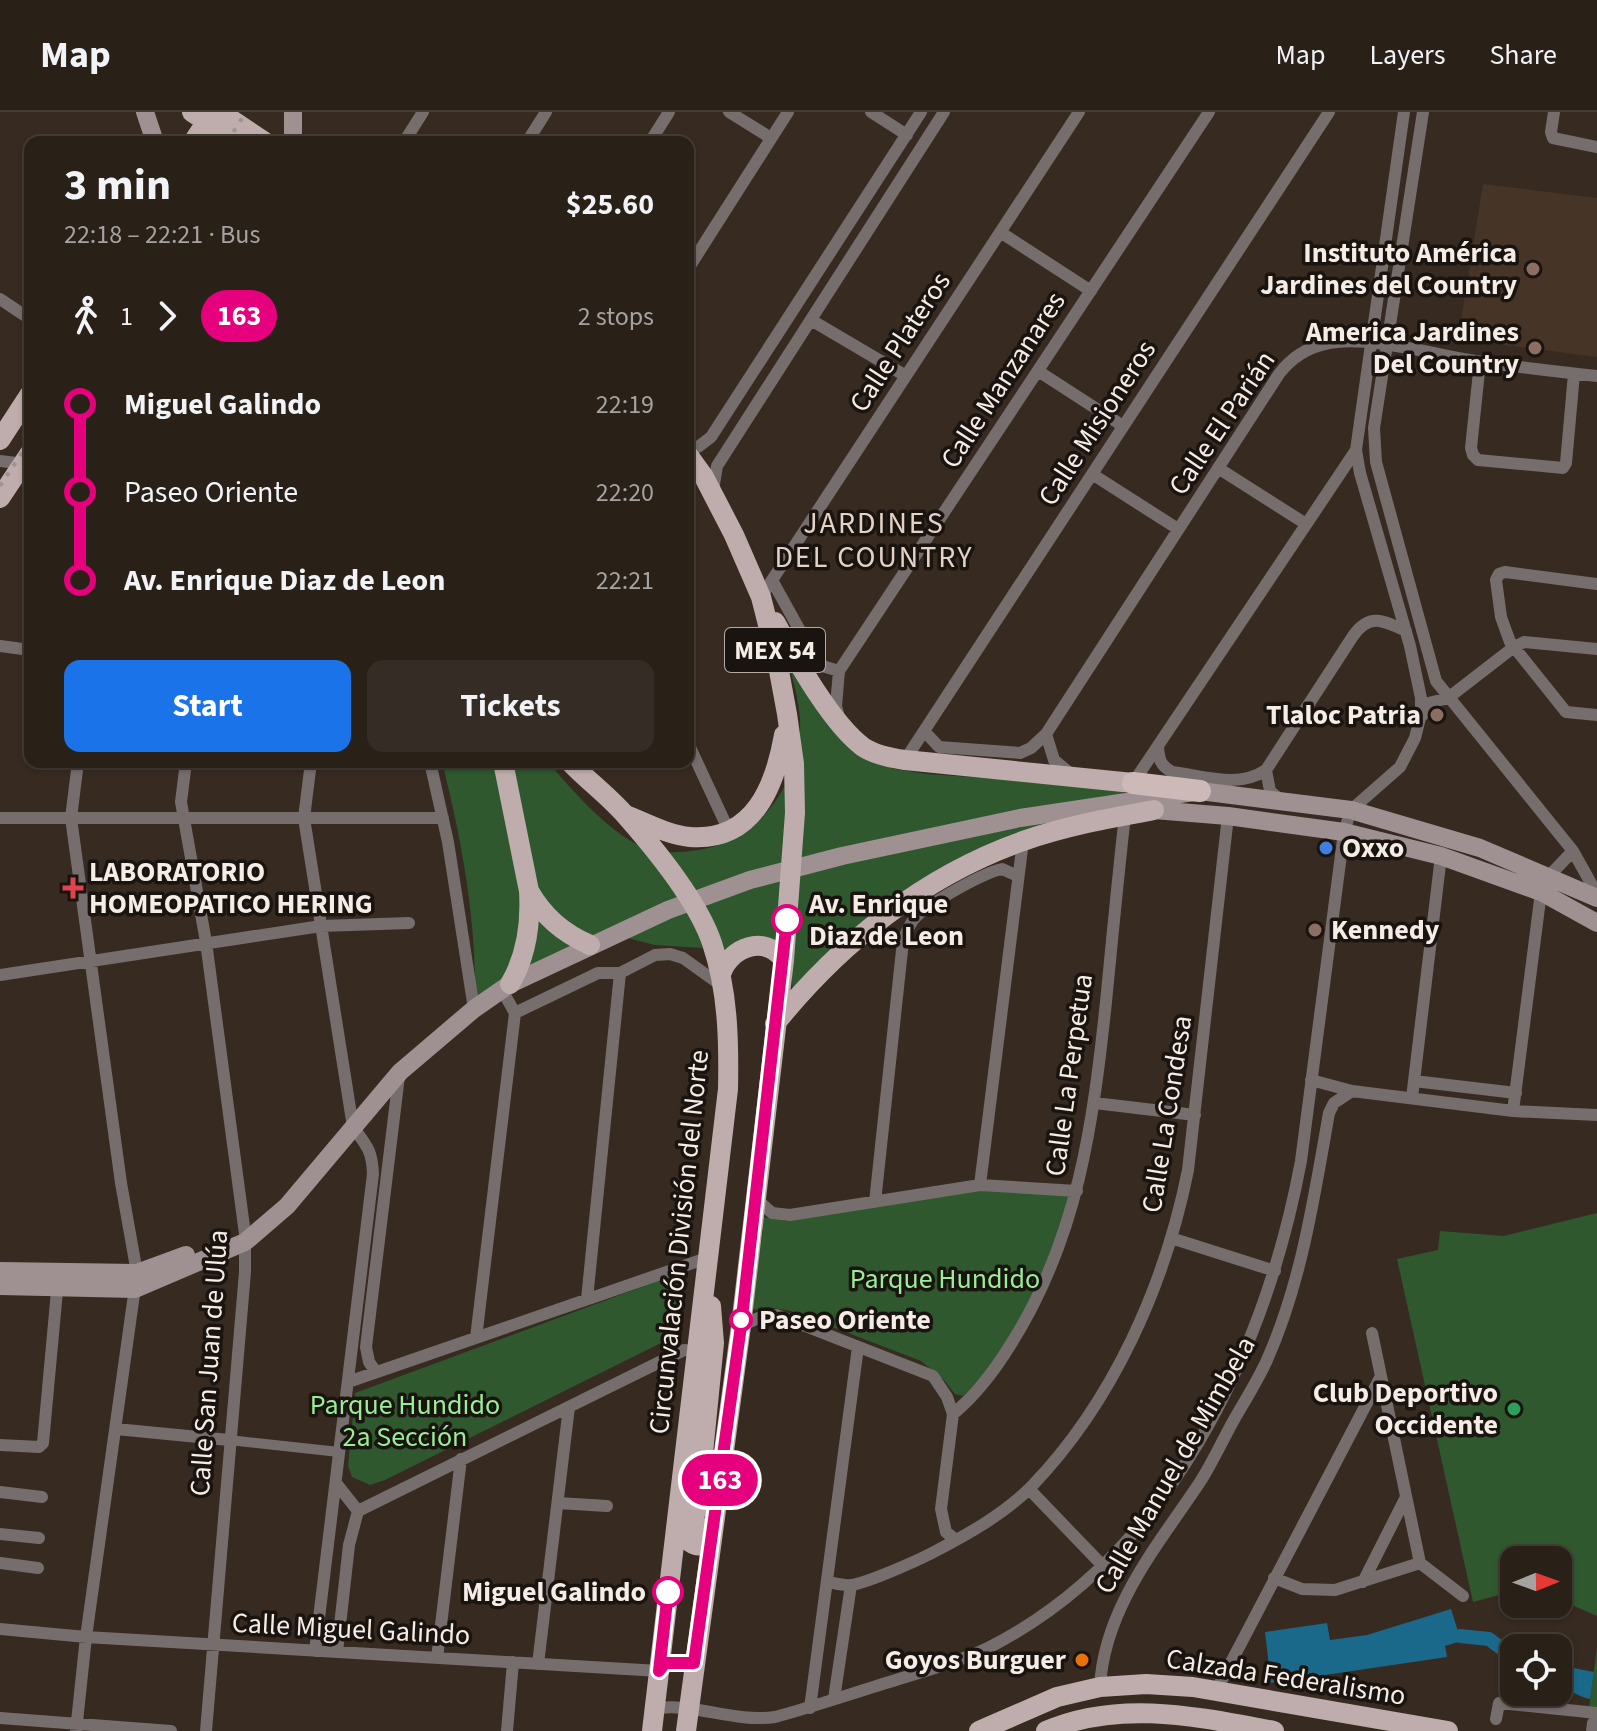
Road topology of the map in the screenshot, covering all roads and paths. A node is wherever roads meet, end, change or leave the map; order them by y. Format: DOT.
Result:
graph roads {
  1 [pos="145,112"];
  2 [pos="155,112"];
  3 [pos="192,112"];
  4 [pos="213,112"];
  5 [pos="220,112"];
  6 [pos="253,112"];
  7 [pos="423,112"];
  8 [pos="546,112"];
  9 [pos="669,112"];
  10 [pos="729,112"];
  11 [pos="788,112"];
  12 [pos="871,112"];
  13 [pos="921,112"];
  14 [pos="944,112"];
  15 [pos="1079,112"];
  16 [pos="1209,112"];
  17 [pos="1329,112"];
  18 [pos="1404,112"];
  19 [pos="1423,112"];
  20 [pos="1554,112"];
  21 [pos="294,117"];
  22 [pos="907,135"];
  23 [pos="153,136"];
  24 [pos="154,136"];
  25 [pos="197,136"];
  26 [pos="227,136"];
  27 [pos="239,136"];
  28 [pos="256,136"];
  29 [pos="302,136"];
  30 [pos="408,136"];
  31 [pos="531,136"];
  32 [pos="654,136"];
  33 [pos="771,138"];
  34 [pos="1597,147"];
  35 [pos="1000,232"];
  36 [pos="830,254"];
  37 [pos="694,260"];
  38 [pos="846,266"];
  39 [pos="1091,291"];
  40 [pos="0,299"];
  41 [pos="24,315"];
  42 [pos="811,320"];
  43 [pos="1370,344"];
  44 [pos="1387,346"];
  45 [pos="1480,362"];
  46 [pos="1038,371"];
  47 [pos="1574,374"];
  48 [pos="906,376"];
  49 [pos="1597,376"];
  50 [pos="24,403"];
  51 [pos="1123,426"];
  52 [pos="0,440"];
  53 [pos="694,449"];
  54 [pos="1356,450"];
  55 [pos="0,461"];
  56 [pos="24,461"];
  57 [pos="694,463"];
  58 [pos="24,465"];
  59 [pos="1218,468"];
  60 [pos="1092,474"];
  61 [pos="714,497"];
  62 [pos="0,498"];
  63 [pos="1306,524"];
  64 [pos="1178,529"];
  65 [pos="1597,584"];
  66 [pos="767,590"];
  67 [pos="1406,631"];
  68 [pos="0,646"];
  69 [pos="1514,647"];
  70 [pos="24,649"];
  71 [pos="1597,649"];
  72 [pos="813,669"];
  73 [pos="839,671"];
  74 [pos="1448,698"];
  75 [pos="787,714"];
  76 [pos="1597,715"];
  77 [pos="1420,719"];
  78 [pos="840,723"];
  79 [pos="925,732"];
  80 [pos="1046,734"];
  81 [pos="1158,746"];
  82 [pos="694,756"];
  83 [pos="905,760"];
  84 [pos="77,768"];
  85 [pos="185,768"];
  86 [pos="310,768"];
  87 [pos="431,768"];
  88 [pos="504,768"];
  89 [pos="576,768"];
  90 [pos="1266,770"];
  91 [pos="1075,776"];
  92 [pos="1133,783"];
  93 [pos="1200,791"];
  94 [pos="1282,801"];
  95 [pos="1118,810"];
  96 [pos="1154,810"];
  97 [pos="1351,810"];
  98 [pos="626,815"];
  99 [pos="1228,816"];
  100 [pos="0,818"];
  101 [pos="71,818"];
  102 [pos="184,818"];
  103 [pos="304,818"];
  104 [pos="443,818"];
  105 [pos="729,831"];
  106 [pos="1344,832"];
  107 [pos="1023,841"];
  108 [pos="1573,851"];
  109 [pos="1441,856"];
  110 [pos="1018,876"];
  111 [pos="1545,884"];
  112 [pos="529,891"];
  113 [pos="1595,907"];
  114 [pos="875,922"];
  115 [pos="409,923"];
  116 [pos="321,926"];
  117 [pos="903,941"];
  118 [pos="206,942"];
  119 [pos="590,945"];
  120 [pos="91,959"];
  121 [pos="784,960"];
  122 [pos="620,973"];
  123 [pos="0,975"];
  124 [pos="722,980"];
  125 [pos="506,987"];
  126 [pos="474,1009"];
  127 [pos="515,1013"];
  128 [pos="775,1024"];
  129 [pos="400,1072"];
  130 [pos="1311,1080"];
  131 [pos="1414,1081"];
  132 [pos="1352,1091"];
  133 [pos="1516,1093"];
  134 [pos="1412,1098"];
  135 [pos="1095,1103"];
  136 [pos="1513,1111"];
  137 [pos="1195,1115"];
  138 [pos="1597,1115"];
  139 [pos="353,1127"];
  140 [pos="980,1185"];
  141 [pos="1077,1191"];
  142 [pos="754,1197"];
  143 [pos="875,1202"];
  144 [pos="248,1237"];
  145 [pos="1171,1238"];
  146 [pos="707,1258"];
  147 [pos="0,1271"];
  148 [pos="1275,1271"];
  149 [pos="58,1280"];
  150 [pos="136,1281"];
  151 [pos="0,1286"];
  152 [pos="587,1299"];
  153 [pos="741,1326"];
  154 [pos="1372,1333"];
  155 [pos="476,1338"];
  156 [pos="858,1347"];
  157 [pos="697,1351"];
  158 [pos="376,1372"];
  159 [pos="1381,1376"];
  160 [pos="348,1382"];
  161 [pos="569,1407"];
  162 [pos="953,1414"];
  163 [pos="116,1429"];
  164 [pos="229,1440"];
  165 [pos="0,1445"];
  166 [pos="339,1452"];
  167 [pos="461,1459"];
  168 [pos="336,1483"];
  169 [pos="1029,1489"];
  170 [pos="0,1492"];
  171 [pos="42,1497"];
  172 [pos="1406,1497"];
  173 [pos="1160,1499"];
  174 [pos="558,1503"];
  175 [pos="607,1506"];
  176 [pos="358,1511"];
  177 [pos="715,1514"];
  178 [pos="1178,1514"];
  179 [pos="1146,1517"];
  180 [pos="0,1534"];
  181 [pos="1163,1536"];
  182 [pos="39,1538"];
  183 [pos="956,1540"];
  184 [pos="0,1563"];
  185 [pos="1420,1563"];
  186 [pos="1103,1566"];
  187 [pos="38,1568"];
  188 [pos="1274,1578"];
  189 [pos="827,1582"];
  190 [pos="1363,1582"];
  191 [pos="851,1585"];
  192 [pos="1463,1596"];
  193 [pos="0,1629"];
  194 [pos="86,1637"];
  195 [pos="213,1645"];
  196 [pos="315,1651"];
  197 [pos="337,1652"];
  198 [pos="437,1658"];
  199 [pos="513,1662"];
  200 [pos="694,1663"];
  201 [pos="538,1664"];
  202 [pos="659,1671"];
  203 [pos="1100,1687"];
  204 [pos="1216,1691"];
  205 [pos="834,1699"];
  206 [pos="810,1708"];
  207 [pos="654,1709"];
  208 [pos="0,1718"];
  209 [pos="1496,1719"];
  210 [pos="687,1721"];
  211 [pos="1594,1723"];
  212 [pos="1196,1724"];
  213 [pos="1081,1725"];
  214 [pos="77,1728"];
  215 [pos="171,1731"];
  216 [pos="206,1731"];
  217 [pos="507,1731"];
  218 [pos="652,1731"];
  219 [pos="979,1731"];
  220 [pos="1046,1731"];
  221 [pos="1274,1731"];
  222 [pos="1448,1731"];
  1 -- 23 [label="main road"];
  2 -- 24 [label="main road"];
  3 -- 26 [label="main road"];
  4 -- 25 [label="main road"];
  5 -- 28 [label="main road"];
  6 -- 27 [label="main road"];
  7 -- 30 [label="street"];
  8 -- 31 [label="street"];
  9 -- 32 [label="street"];
  10 -- 33 [label="street"];
  11 -- 33 [label="street"];
  12 -- 22 [label="street"];
  13 -- 22 [label="street"];
  14 -- 38 [label="street"];
  15 -- 35 [label="street, Calle Plateros"];
  16 -- 39 [label="street, Calle Manzanares"];
  17 -- 51 [label="street, Calle Misioneros"];
  18 -- 43 [label="street"];
  19 -- 44 [label="street"];
  20 -- 34 [label="street"];
  21 -- 29 [label="main road"];
  22 -- 36 [label="street"];
  33 -- 37 [label="street"];
  35 -- 39 [label="street"];
  35 -- 48 [label="street, Calle Plateros"];
  36 -- 38 [label="street"];
  36 -- 53 [label="street"];
  38 -- 42 [label="street"];
  39 -- 46 [label="street, Calle Manzanares"];
  40 -- 41 [label="street"];
  42 -- 48 [label="street"];
  42 -- 61 [label="street"];
  43 -- 44 [label="street, Calle El Parián"];
  43 -- 54 [label="street"];
  43 -- 59 [label="street, Calle El Parián"];
  44 -- 45 [label="street, Calle El Parián"];
  44 -- 74 [label="street"];
  45 -- 47 [label="street, Calle El Parián"];
  45 -- 47 [label="street"];
  46 -- 51 [label="street"];
  46 -- 73 [label="street, Calle Manzanares"];
  47 -- 49 [label="street, Calle El Parián"];
  48 -- 66 [label="street, Calle Plateros"];
  50 -- 52 [label="main road"];
  51 -- 60 [label="street, Calle Misioneros"];
  54 -- 63 [label="street"];
  54 -- 67 [label="street"];
  55 -- 56 [label="street"];
  57 -- 61 [label="main road, MEX 54"];
  58 -- 62 [label="main road"];
  59 -- 63 [label="street"];
  59 -- 64 [label="street, Calle El Parián"];
  60 -- 64 [label="street"];
  60 -- 79 [label="street, Calle Misioneros"];
  61 -- 66 [label="main road, MEX 54"];
  63 -- 81 [label="street"];
  64 -- 80 [label="street, Calle El Parián"];
  65 -- 69 [label="street"];
  66 -- 72 [label="main road"];
  66 -- 75 [label="main road, MEX 54"];
  67 -- 77 [label="street"];
  67 -- 90 [label="street"];
  68 -- 70 [label="street"];
  69 -- 71 [label="street"];
  69 -- 74 [label="street"];
  69 -- 76 [label="street"];
  72 -- 73 [label="street"];
  72 -- 78 [label="main road"];
  73 -- 78 [label="street"];
  74 -- 77 [label="street"];
  74 -- 108 [label="street"];
  75 -- 105 [label="main road"];
  75 -- 121 [label="main road, MEX 54"];
  77 -- 97 [label="street"];
  78 -- 83 [label="main road"];
  79 -- 80 [label="street"];
  79 -- 83 [label="street, Calle Misioneros"];
  80 -- 91 [label="street"];
  81 -- 90 [label="street"];
  81 -- 92 [label="street"];
  82 -- 105 [label="street"];
  83 -- 91 [label="main road"];
  84 -- 101 [label="street"];
  85 -- 102 [label="street, Calle San Juan de Ulúa"];
  86 -- 103 [label="street"];
  87 -- 104 [label="street"];
  88 -- 112 [label="main road"];
  89 -- 98 [label="main road, Circunvalación División del Norte"];
  90 -- 94 [label="street"];
  91 -- 92 [label="main road"];
  92 -- 93 [label="highway"];
  93 -- 94 [label="main road"];
  93 -- 95 [label="main road"];
  94 -- 97 [label="main road"];
  95 -- 96 [label="main road"];
  95 -- 107 [label="main road"];
  95 -- 119 [label="main road"];
  95 -- 135 [label="street, Calle La Perpetua"];
  96 -- 99 [label="main road"];
  97 -- 106 [label="street, Calle Manuel de Mimbela"];
  97 -- 111 [label="main road"];
  98 -- 105 [label="main road"];
  98 -- 124 [label="main road, Circunvalación División del Norte"];
  99 -- 106 [label="main road"];
  99 -- 137 [label="street, Calle La Condesa"];
  100 -- 101 [label="street"];
  101 -- 102 [label="street"];
  101 -- 120 [label="street"];
  102 -- 103 [label="street"];
  102 -- 118 [label="street, Calle San Juan de Ulúa"];
  103 -- 104 [label="street"];
  103 -- 116 [label="street"];
  104 -- 126 [label="street"];
  106 -- 109 [label="main road"];
  106 -- 130 [label="street, Calle Manuel de Mimbela"];
  107 -- 110 [label="street"];
  107 -- 114 [label="main road"];
  108 -- 111 [label="street"];
  108 -- 113 [label="street"];
  109 -- 111 [label="main road"];
  109 -- 131 [label="street"];
  110 -- 117 [label="street"];
  110 -- 140 [label="street"];
  111 -- 113 [label="main road"];
  111 -- 133 [label="street"];
  112 -- 119 [label="main road"];
  112 -- 125 [label="main road"];
  114 -- 117 [label="street"];
  114 -- 128 [label="main road"];
  115 -- 116 [label="street"];
  116 -- 118 [label="street"];
  116 -- 139 [label="street"];
  117 -- 143 [label="street"];
  118 -- 120 [label="street"];
  118 -- 144 [label="street, Calle San Juan de Ulúa"];
  119 -- 125 [label="main road"];
  120 -- 123 [label="street"];
  120 -- 150 [label="street"];
  121 -- 124 [label="main road"];
  121 -- 128 [label="main road, MEX 54"];
  122 -- 124 [label="street"];
  122 -- 127 [label="street"];
  122 -- 152 [label="street"];
  124 -- 146 [label="main road, Circunvalación División del Norte"];
  125 -- 126 [label="main road"];
  125 -- 127 [label="street"];
  126 -- 129 [label="main road"];
  127 -- 155 [label="street"];
  128 -- 142 [label="main road, MEX 54"];
  129 -- 139 [label="main road"];
  129 -- 158 [label="street"];
  130 -- 132 [label="street"];
  130 -- 148 [label="street, Calle Manuel de Mimbela"];
  131 -- 133 [label="street"];
  131 -- 134 [label="street"];
  132 -- 134 [label="street"];
  132 -- 178 [label="street, Calle Manuel de Mimbela"];
  133 -- 136 [label="street"];
  134 -- 136 [label="street"];
  135 -- 137 [label="street"];
  135 -- 141 [label="street, Calle La Perpetua"];
  136 -- 138 [label="street"];
  137 -- 145 [label="street, Calle La Condesa"];
  139 -- 144 [label="main road"];
  139 -- 160 [label="street"];
  140 -- 141 [label="street"];
  140 -- 143 [label="street"];
  141 -- 162 [label="street, Calle La Perpetua"];
  142 -- 143 [label="street"];
  142 -- 153 [label="main road, MEX 54"];
  144 -- 150 [label="main road"];
  144 -- 164 [label="street, Calle San Juan de Ulúa"];
  145 -- 148 [label="street"];
  145 -- 169 [label="street, Calle La Condesa"];
  146 -- 152 [label="street"];
  146 -- 157 [label="main road, Circunvalación División del Norte"];
  146 -- 177 [label="main road"];
  147 -- 149 [label="main road"];
  148 -- 173 [label="street, Calle Manuel de Mimbela"];
  149 -- 150 [label="main road"];
  149 -- 151 [label="main road"];
  149 -- 165 [label="street"];
  150 -- 163 [label="street"];
  152 -- 155 [label="street"];
  153 -- 156 [label="street"];
  153 -- 177 [label="main road, MEX 54"];
  154 -- 159 [label="street"];
  155 -- 158 [label="street"];
  156 -- 162 [label="street"];
  156 -- 189 [label="street"];
  157 -- 161 [label="street"];
  157 -- 202 [label="main road, Circunvalación División del Norte"];
  158 -- 160 [label="street"];
  159 -- 172 [label="street"];
  159 -- 188 [label="street"];
  160 -- 166 [label="street"];
  161 -- 167 [label="street"];
  161 -- 174 [label="street"];
  162 -- 183 [label="street"];
  163 -- 164 [label="street"];
  163 -- 194 [label="street"];
  164 -- 166 [label="street"];
  164 -- 195 [label="street, Calle San Juan de Ulúa"];
  166 -- 168 [label="street"];
  167 -- 176 [label="street"];
  167 -- 198 [label="street"];
  168 -- 176 [label="street"];
  168 -- 196 [label="street"];
  169 -- 183 [label="street, Calle La Condesa"];
  169 -- 186 [label="street"];
  170 -- 171 [label="street"];
  172 -- 185 [label="street"];
  172 -- 190 [label="street"];
  173 -- 178 [label="street"];
  173 -- 179 [label="street, Calle Manuel de Mimbela"];
  174 -- 175 [label="street"];
  174 -- 201 [label="street"];
  176 -- 197 [label="street"];
  177 -- 200 [label="main road, MEX 54"];
  178 -- 181 [label="street, Calle Manuel de Mimbela"];
  179 -- 181 [label="street"];
  179 -- 186 [label="street, Calle Manuel de Mimbela"];
  180 -- 182 [label="street"];
  181 -- 203 [label="street, Calle Manuel de Mimbela"];
  183 -- 191 [label="street, Calle La Condesa"];
  184 -- 187 [label="street"];
  185 -- 190 [label="street"];
  185 -- 192 [label="street"];
  186 -- 205 [label="street"];
  188 -- 190 [label="street"];
  188 -- 204 [label="street"];
  189 -- 191 [label="street, Calle La Condesa"];
  189 -- 206 [label="street"];
  191 -- 205 [label="street"];
  193 -- 194 [label="street, Calle Miguel Galindo"];
  194 -- 195 [label="street, Calle Miguel Galindo"];
  194 -- 214 [label="street"];
  195 -- 196 [label="street, Calle Miguel Galindo"];
  195 -- 216 [label="street, Calle San Juan de Ulúa"];
  196 -- 197 [label="street, Calle Miguel Galindo"];
  197 -- 198 [label="street, Calle Miguel Galindo"];
  198 -- 199 [label="street, Calle Miguel Galindo"];
  199 -- 201 [label="street, Calle Miguel Galindo"];
  199 -- 217 [label="street"];
  200 -- 202 [label="street, Calle Miguel Galindo"];
  200 -- 210 [label="main road, MEX 54"];
  201 -- 202 [label="street, Calle Miguel Galindo"];
  202 -- 207 [label="main road, Circunvalación División del Norte"];
  203 -- 204 [label="main road, Calzada Federalismo"];
  203 -- 219 [label="main road, Calzada Federalismo"];
  204 -- 222 [label="main road, Calzada Federalismo"];
  205 -- 206 [label="street"];
  206 -- 210 [label="street"];
  207 -- 210 [label="street"];
  207 -- 218 [label="main road, Circunvalación División del Norte"];
  208 -- 214 [label="street"];
  209 -- 211 [label="street"];
  212 -- 213 [label="main road, Calzada Federalismo"];
  212 -- 221 [label="main road, Calzada Federalismo"];
  213 -- 220 [label="main road, Calzada Federalismo"];
  214 -- 215 [label="street"];
}
